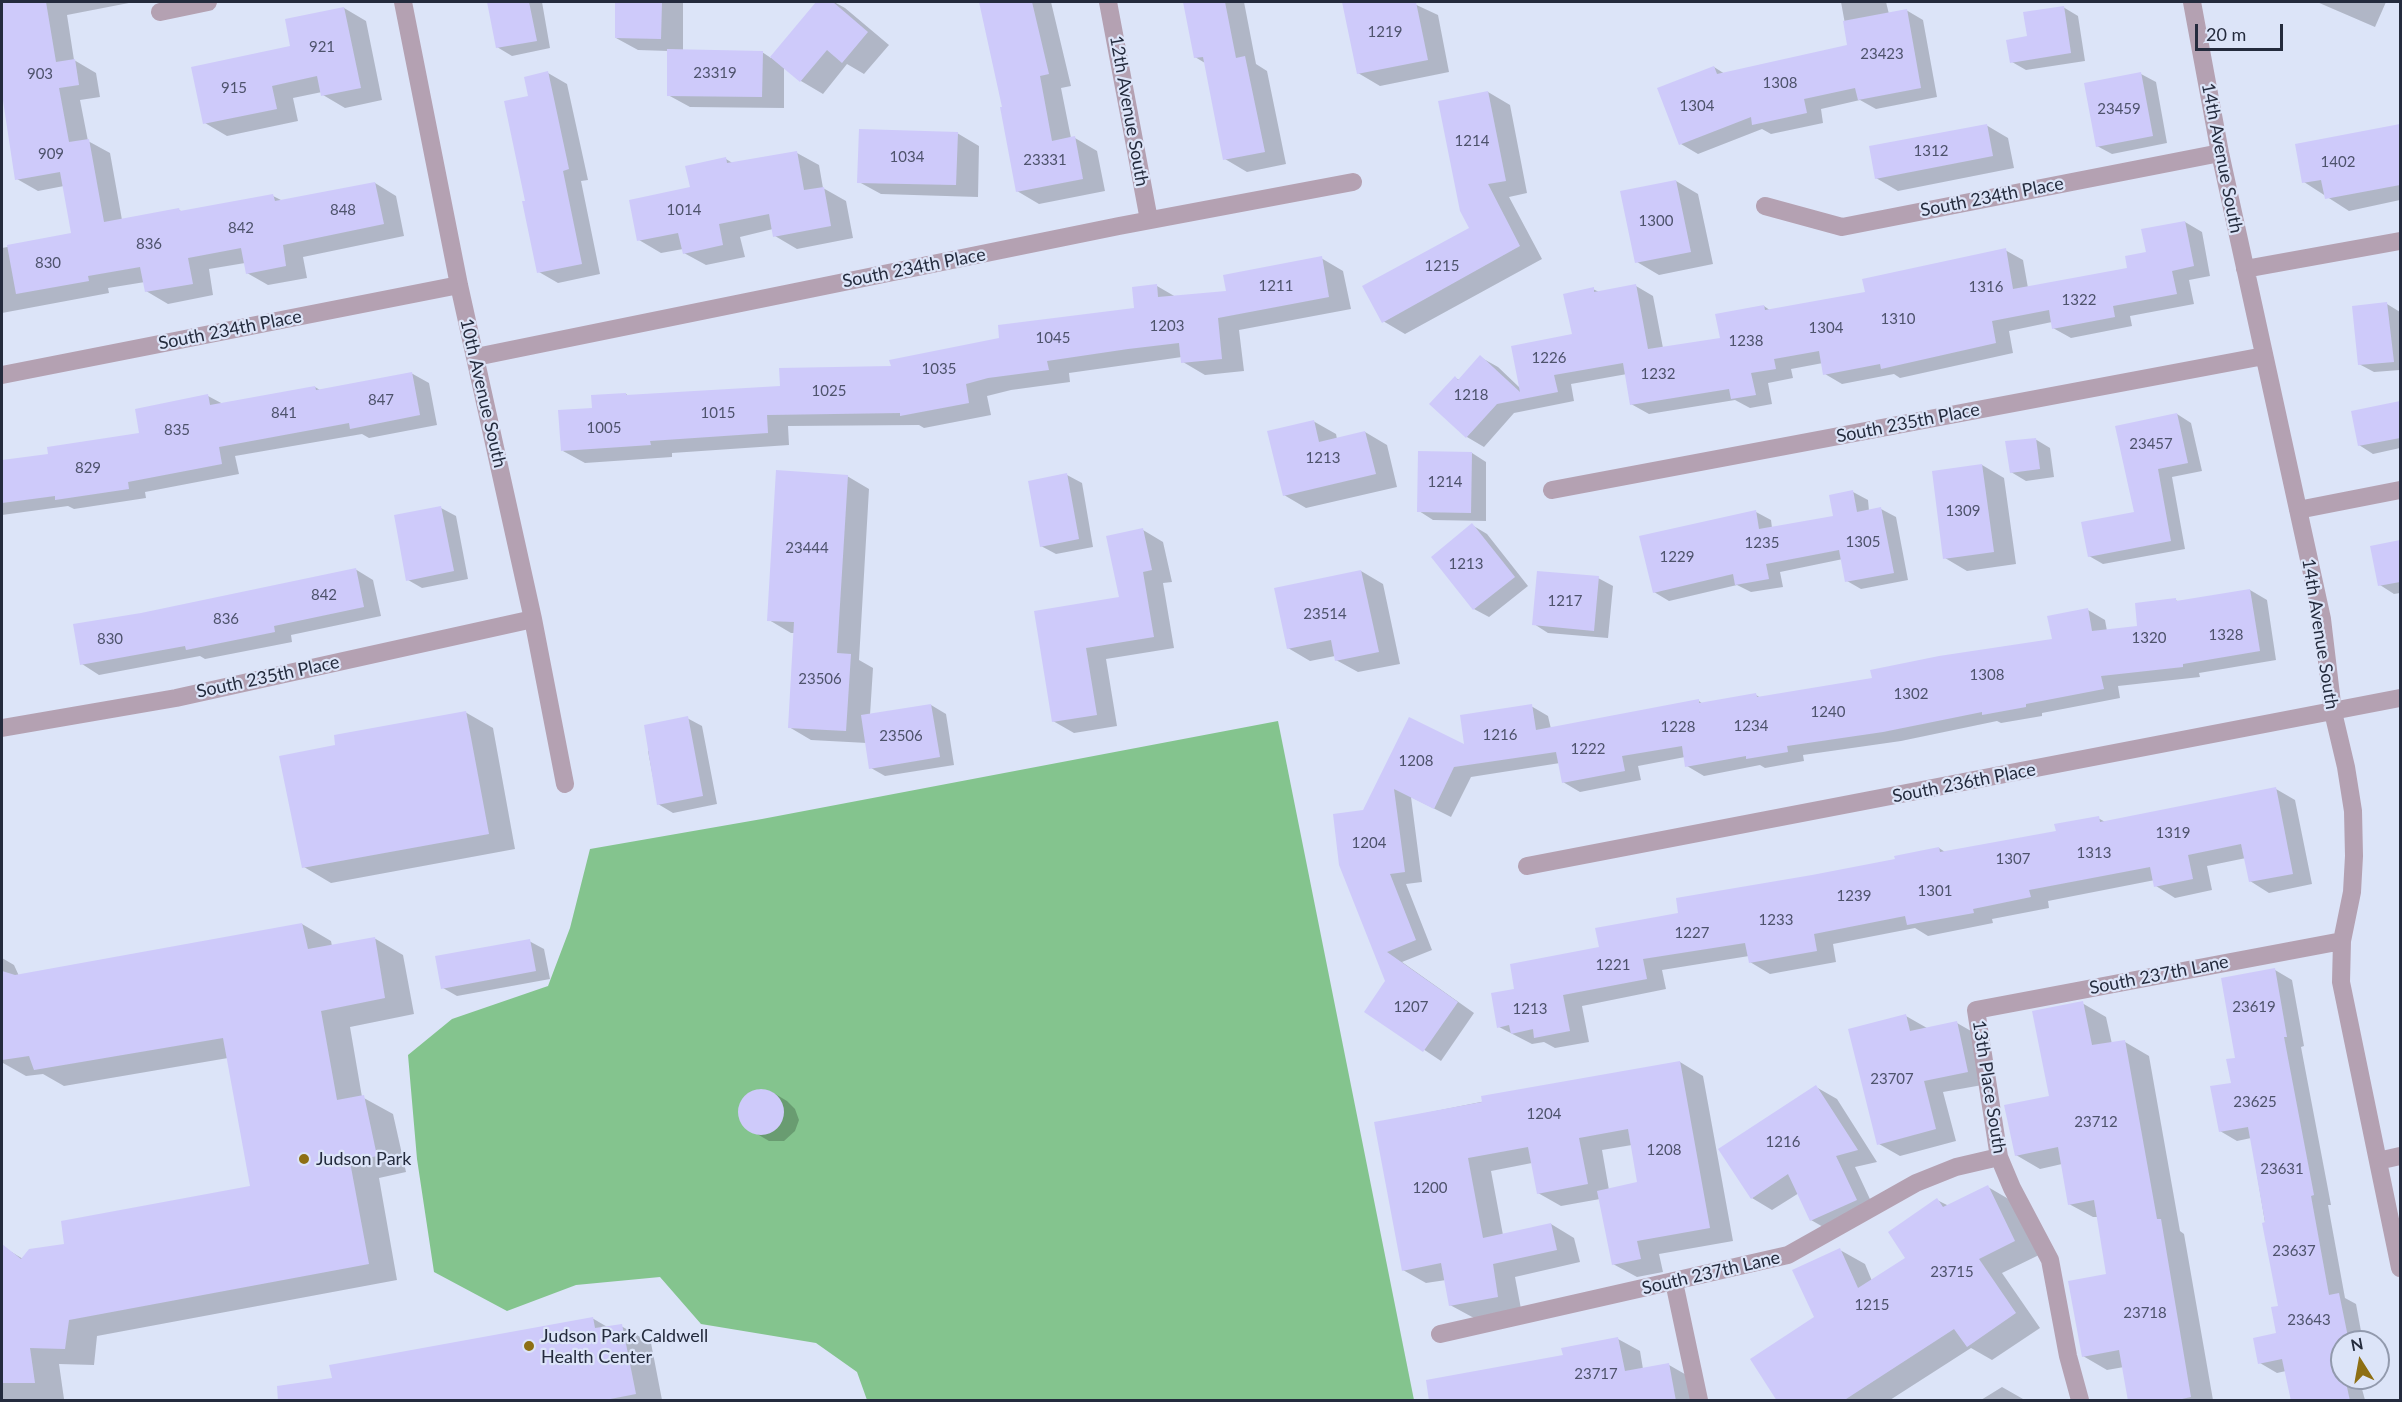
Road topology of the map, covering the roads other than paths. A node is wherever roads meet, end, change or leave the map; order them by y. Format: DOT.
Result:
graph roads {
  1 [pos="208,2"];
  2 [pos="403,2"];
  3 [pos="1108,2"];
  4 [pos="2192,2"];
  5 [pos="160,12"];
  6 [pos="2220,153"];
  7 [pos="1353,182"];
  8 [pos="1765,206"];
  9 [pos="1149,220"];
  10 [pos="2400,241"];
  11 [pos="2245,269"];
  12 [pos="459,285"];
  13 [pos="2264,356"];
  14 [pos="476,357"];
  15 [pos="2,375"];
  16 [pos="1551,490"];
  17 [pos="2400,490"];
  18 [pos="2298,510"];
  19 [pos="533,619"];
  20 [pos="2400,698"];
  21 [pos="2332,712"];
  22 [pos="2,728"];
  23 [pos="564,784"];
  24 [pos="1527,866"];
  25 [pos="2342,941"];
  26 [pos="1976,1010"];
  27 [pos="2400,1156"];
  28 [pos="1999,1157"];
  29 [pos="2378,1161"];
  30 [pos="2400,1268"];
  31 [pos="1674,1282"];
  32 [pos="1440,1334"];
  33 [pos="1699,1401"];
  34 [pos="2080,1401"];
  1 -- 5 [label="street"];
  2 -- 12 [label="street, 10th Avenue South"];
  3 -- 9 [label="street, 12th Avenue South"];
  4 -- 6 [label="street, 14th Avenue South"];
  6 -- 8 [label="street, South 234th Place"];
  6 -- 11 [label="street, 14th Avenue South"];
  7 -- 9 [label="street, South 234th Place"];
  9 -- 14 [label="street, South 234th Place"];
  10 -- 11 [label="street"];
  11 -- 13 [label="street, 14th Avenue South"];
  12 -- 14 [label="street, 10th Avenue South"];
  12 -- 15 [label="street, South 234th Place"];
  13 -- 16 [label="street, South 235th Place"];
  13 -- 18 [label="street, 14th Avenue South"];
  14 -- 19 [label="street, 10th Avenue South"];
  17 -- 18 [label="street"];
  18 -- 21 [label="street, 14th Avenue South"];
  19 -- 22 [label="street, South 235th Place"];
  19 -- 23 [label="street, 10th Avenue South"];
  20 -- 21 [label="street, South 236th Place"];
  21 -- 24 [label="street, South 236th Place"];
  21 -- 25 [label="street, 14th Avenue South"];
  25 -- 26 [label="street, South 237th Lane"];
  25 -- 29 [label="street, 14th Avenue South"];
  26 -- 28 [label="street, 13th Place South"];
  27 -- 29 [label="street"];
  28 -- 31 [label="street, South 237th Lane"];
  28 -- 34 [label="street, 13th Place South"];
  29 -- 30 [label="street, 14th Avenue South"];
  31 -- 32 [label="street, South 237th Lane"];
  31 -- 33 [label="street"];
}
